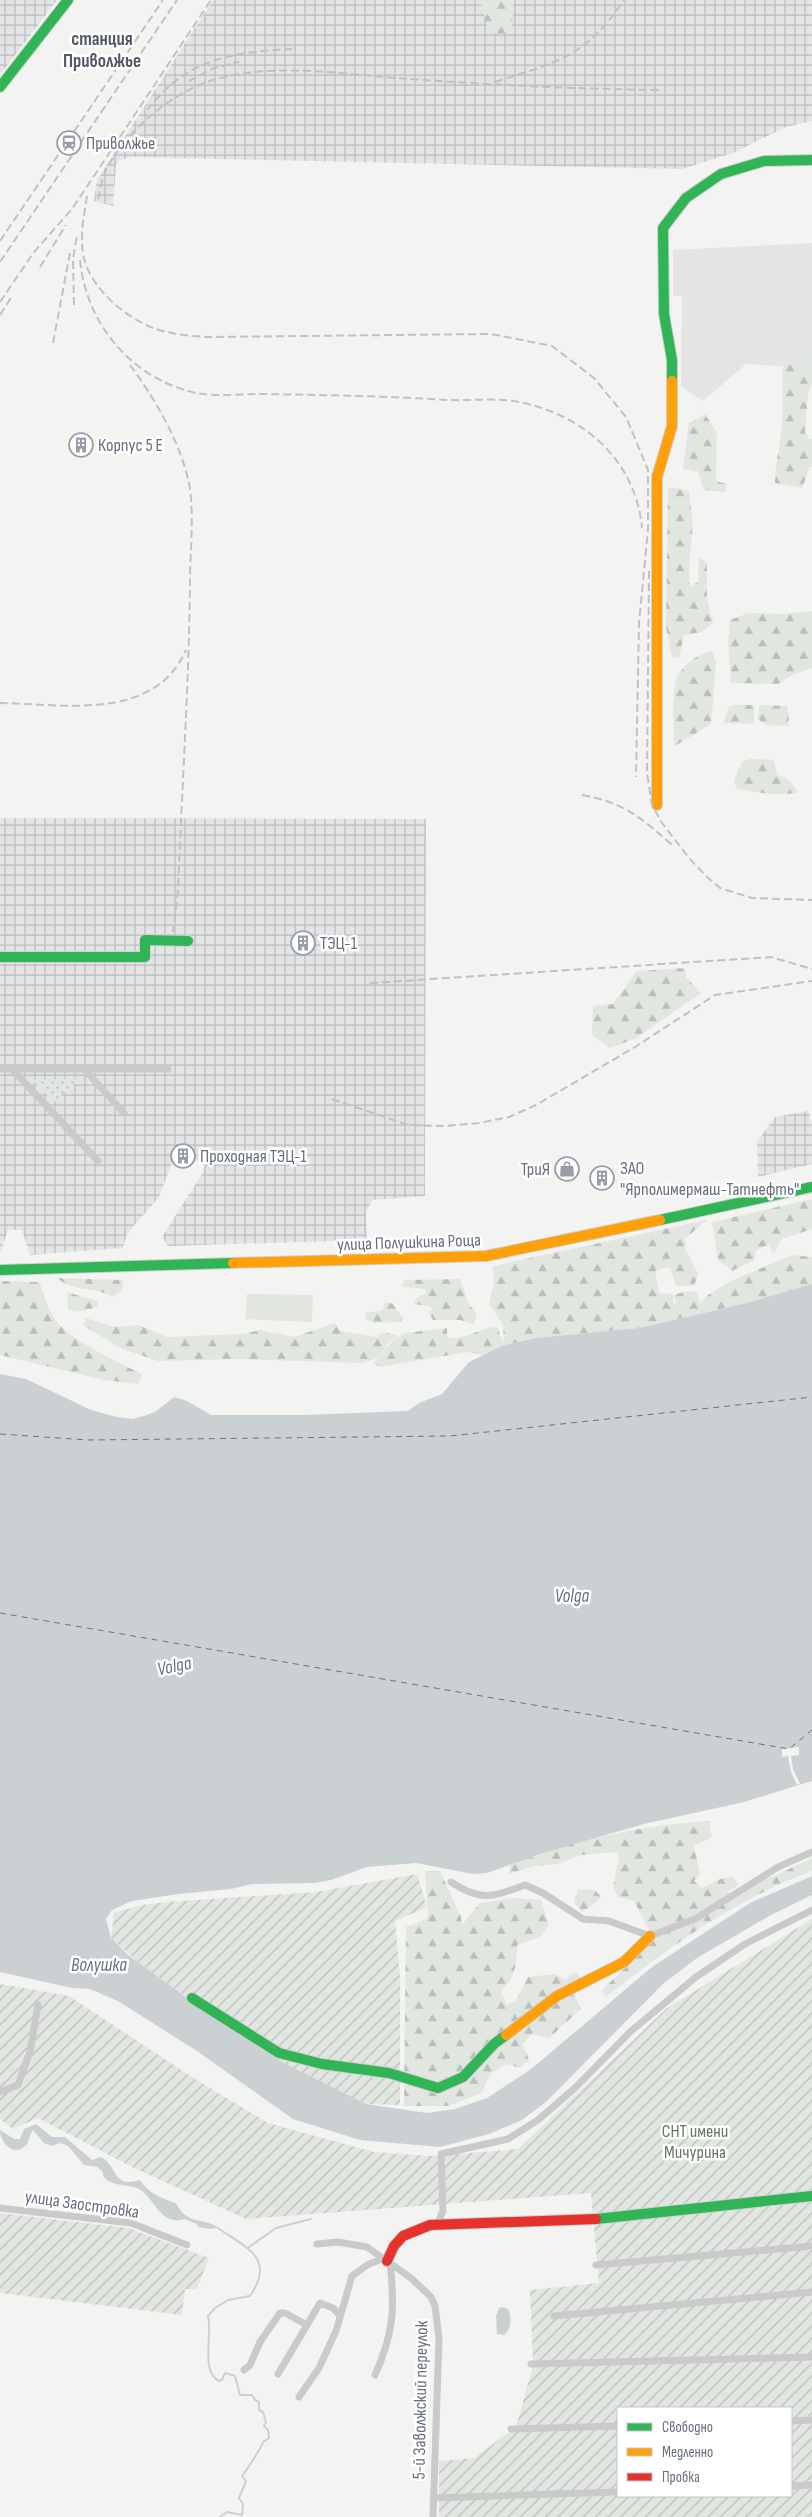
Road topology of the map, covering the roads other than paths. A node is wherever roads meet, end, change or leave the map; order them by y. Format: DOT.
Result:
graph roads {
  1 [pos="68,0"];
  2 [pos="0,87"];
  3 [pos="812,160"];
  4 [pos="657,805"];
  5 [pos="188,941"];
  6 [pos="0,957"];
  7 [pos="0,1069"];
  8 [pos="12,1069"];
  9 [pos="168,1069"];
  10 [pos="85,1070"];
  11 [pos="124,1113"];
  12 [pos="98,1161"];
  13 [pos="812,1187"];
  14 [pos="0,1270"];
  15 [pos="812,1852"];
  16 [pos="450,1882"];
  17 [pos="812,1910"];
  18 [pos="650,1936"];
  19 [pos="192,1998"];
  20 [pos="38,2005"];
  21 [pos="0,2092"];
  22 [pos="812,2196"];
  23 [pos="0,2208"];
  24 [pos="437,2225"];
  25 [pos="187,2244"];
  26 [pos="317,2244"];
  27 [pos="812,2246"];
  28 [pos="387,2260"];
  29 [pos="596,2265"];
  30 [pos="812,2292"];
  31 [pos="340,2316"];
  32 [pos="554,2316"];
  33 [pos="307,2325"];
  34 [pos="812,2357"];
  35 [pos="531,2364"];
  36 [pos="244,2370"];
  37 [pos="278,2374"];
  38 [pos="375,2375"];
  39 [pos="299,2397"];
  40 [pos="812,2420"];
  41 [pos="792,2421"];
  42 [pos="617,2426"];
  43 [pos="511,2429"];
  44 [pos="812,2485"];
  45 [pos="792,2486"];
  46 [pos="617,2492"];
  47 [pos="433,2498"];
  48 [pos="433,2517"];
  1 -- 2 [label="street"];
  3 -- 4 [label="street"];
  5 -- 6 [label="street"];
  7 -- 8 [label="street"];
  8 -- 10 [label="street"];
  8 -- 12 [label="street"];
  9 -- 10 [label="street"];
  10 -- 11 [label="street"];
  13 -- 14 [label="street, улица Полушкина Роща"];
  15 -- 18 [label="street"];
  16 -- 18 [label="street"];
  17 -- 24 [label="street"];
  18 -- 19 [label="street"];
  20 -- 21 [label="street"];
  22 -- 24 [label="street"];
  23 -- 25 [label="street, улица Заостровка"];
  24 -- 28 [label="street"];
  26 -- 28 [label="street, 5-й Заволжский переулок"];
  27 -- 29 [label="street"];
  28 -- 31 [label="street"];
  28 -- 38 [label="street"];
  28 -- 47 [label="street, 5-й Заволжский переулок"];
  30 -- 32 [label="street"];
  31 -- 33 [label="street"];
  31 -- 39 [label="street"];
  33 -- 36 [label="street"];
  33 -- 37 [label="street"];
  34 -- 35 [label="street"];
  40 -- 41 [label="street"];
  42 -- 43 [label="street"];
  44 -- 45 [label="street"];
  46 -- 47 [label="street"];
  47 -- 48 [label="street, 5-й Заволжский переулок"];
}
